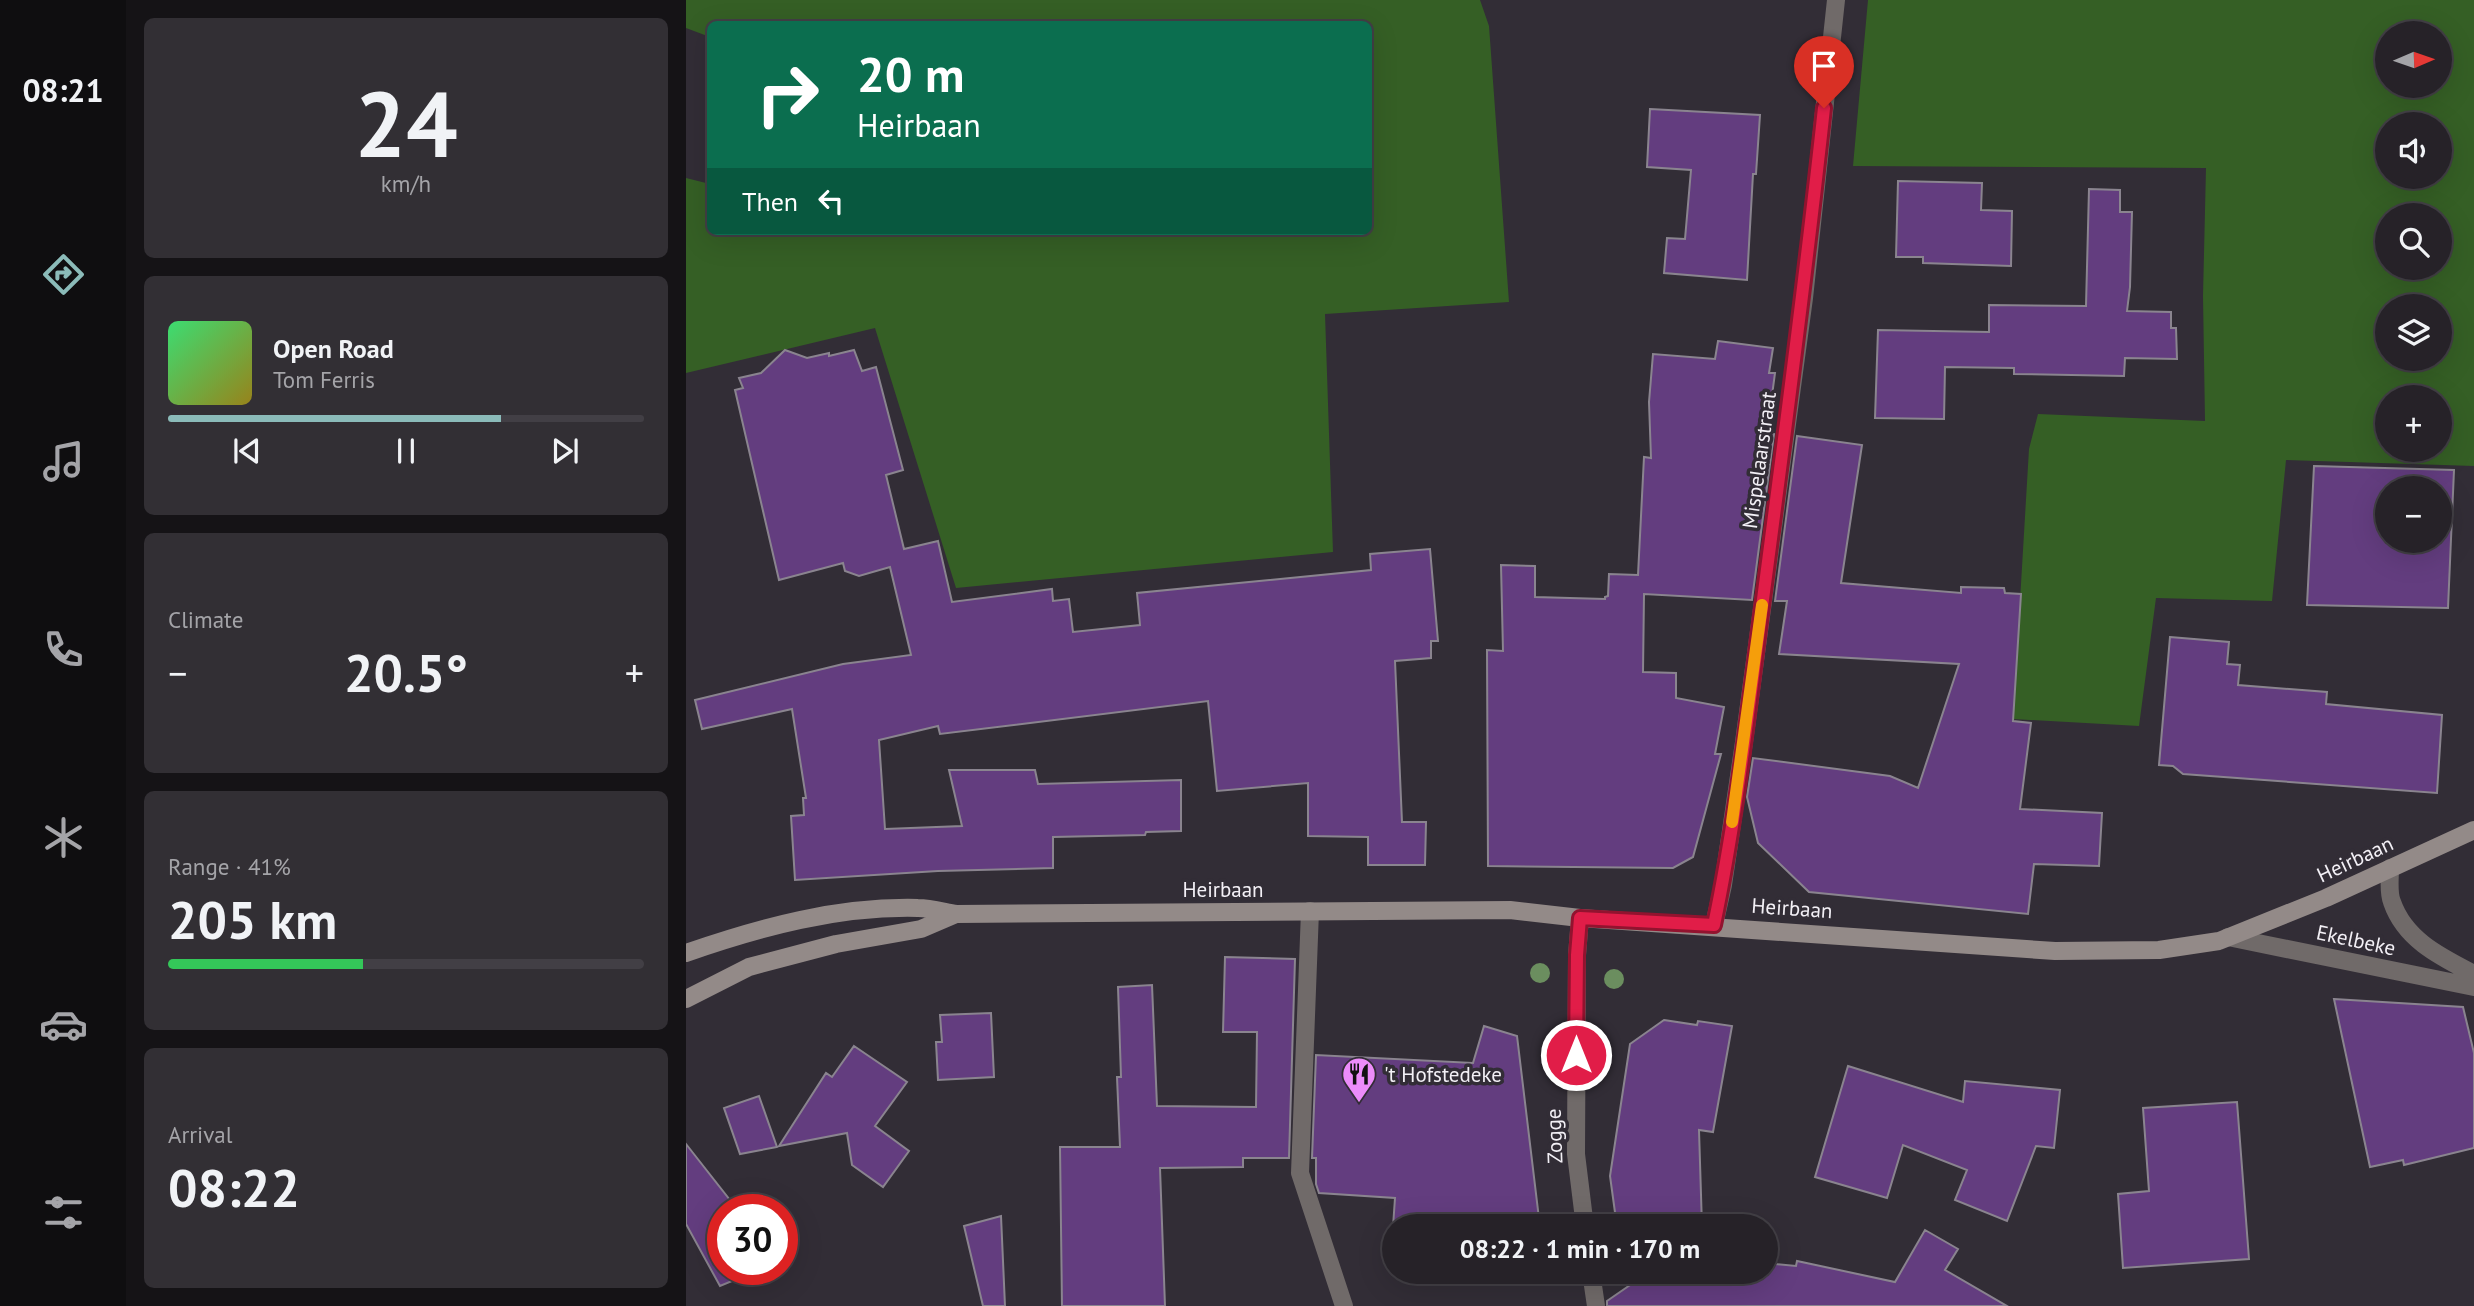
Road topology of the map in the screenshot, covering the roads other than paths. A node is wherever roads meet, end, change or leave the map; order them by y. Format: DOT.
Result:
graph roads {
  1 [pos="1836,0"];
  2 [pos="2474,830"];
  3 [pos="2390,868"];
  4 [pos="1310,911"];
  5 [pos="956,914"];
  6 [pos="1580,918"];
  7 [pos="1714,925"];
  8 [pos="2228,937"];
  9 [pos="686,953"];
  10 [pos="2474,974"];
  11 [pos="2474,987"];
  12 [pos="686,999"];
  13 [pos="1583,1214"];
  14 [pos="1592,1284"];
  15 [pos="1344,1306"];
  16 [pos="1595,1306"];
  1 -- 7 [label="street, Mispelaarstraat"];
  2 -- 3 [label="main road, Heirbaan"];
  3 -- 8 [label="main road, Heirbaan"];
  3 -- 10 [label="street, Ekelbeke"];
  4 -- 5 [label="main road, Heirbaan"];
  4 -- 6 [label="main road, Heirbaan"];
  4 -- 15 [label="street"];
  5 -- 9 [label="main road, Heirbaan"];
  5 -- 12 [label="main road, Heirbaan"];
  6 -- 7 [label="main road, Heirbaan"];
  6 -- 13 [label="street, Zogge"];
  7 -- 8 [label="main road, Heirbaan"];
  8 -- 11 [label="street, Ekelbeke"];
  14 -- 16 [label="street"];
}
